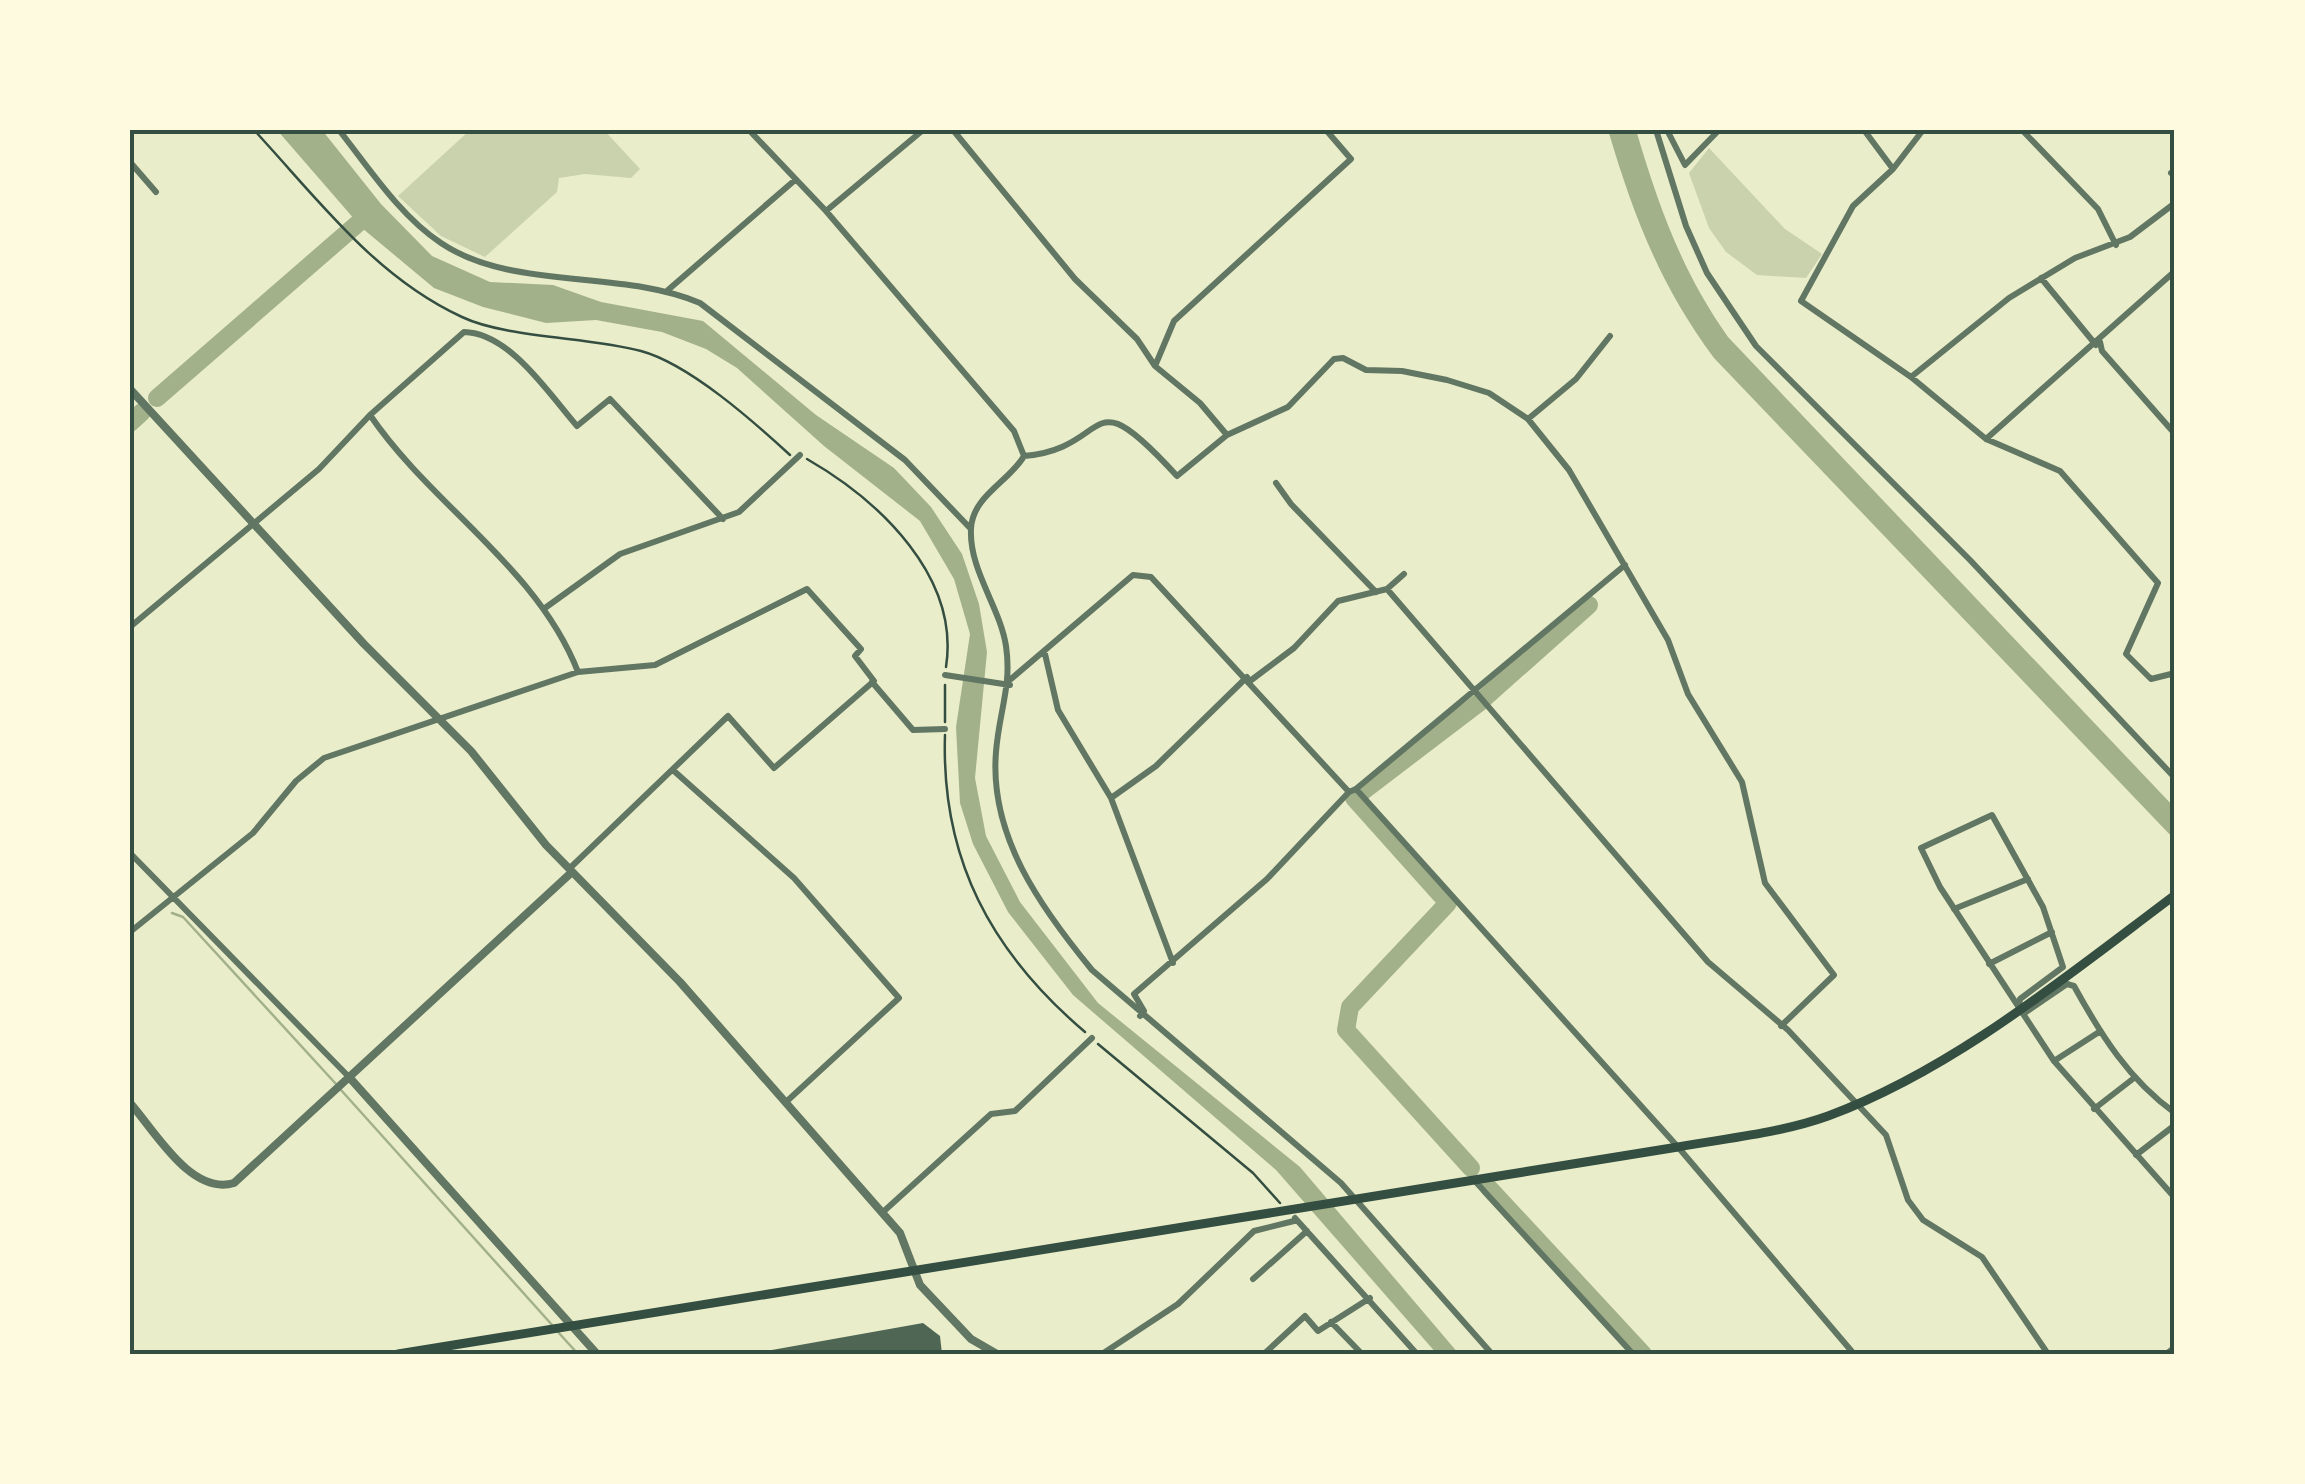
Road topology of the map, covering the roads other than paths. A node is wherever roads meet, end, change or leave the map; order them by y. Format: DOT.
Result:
graph roads {
  1 [pos="339,130"];
  2 [pos="749,130"];
  3 [pos="923,130"];
  4 [pos="953,130"];
  5 [pos="1326,130"];
  6 [pos="1656,130"];
  7 [pos="1667,130"];
  8 [pos="1719,130"];
  9 [pos="1864,130"];
  10 [pos="1923,130"];
  11 [pos="2022,130"];
  12 [pos="130,162"];
  13 [pos="1893,169"];
  14 [pos="2175,170"];
  15 [pos="2175,178"];
  16 [pos="795,180"];
  17 [pos="156,192"];
  18 [pos="2175,203"];
  19 [pos="826,211"];
  20 [pos="2116,244"];
  21 [pos="2175,271"];
  22 [pos="2041,278"];
  23 [pos="668,290"];
  24 [pos="1610,336"];
  25 [pos="2098,343"];
  26 [pos="1155,366"];
  27 [pos="1912,377"];
  28 [pos="130,389"];
  29 [pos="370,414"];
  30 [pos="1528,419"];
  31 [pos="2175,434"];
  32 [pos="1228,435"];
  33 [pos="1986,439"];
  34 [pos="800,455"];
  35 [pos="1024,456"];
  36 [pos="1276,483"];
  37 [pos="723,519"];
  38 [pos="252,526"];
  39 [pos="970,528"];
  40 [pos="1625,565"];
  41 [pos="1404,574"];
  42 [pos="1387,589"];
  43 [pos="1376,592"];
  44 [pos="545,608"];
  45 [pos="130,627"];
  46 [pos="1045,654"];
  47 [pos="578,672"];
  48 [pos="2175,673"];
  49 [pos="948,675"];
  50 [pos="1248,679"];
  51 [pos="872,682"];
  52 [pos="1010,682"];
  53 [pos="1474,688"];
  54 [pos="438,716"];
  55 [pos="945,730"];
  56 [pos="674,770"];
  57 [pos="2175,778"];
  58 [pos="1352,791"];
  59 [pos="1111,798"];
  60 [pos="130,852"];
  61 [pos="571,871"];
  62 [pos="2028,879"];
  63 [pos="2175,896"];
  64 [pos="174,899"];
  65 [pos="1954,909"];
  66 [pos="130,932"];
  67 [pos="2052,932"];
  68 [pos="1173,963"];
  69 [pos="1990,964"];
  70 [pos="2021,1010"];
  71 [pos="1140,1016"];
  72 [pos="1781,1026"];
  73 [pos="2099,1032"];
  74 [pos="1092,1038"];
  75 [pos="2054,1061"];
  76 [pos="2134,1078"];
  77 [pos="346,1079"];
  78 [pos="786,1102"];
  79 [pos="130,1103"];
  80 [pos="1859,1104"];
  81 [pos="2094,1109"];
  82 [pos="2175,1113"];
  83 [pos="2175,1126"];
  84 [pos="1678,1147"];
  85 [pos="2136,1155"];
  86 [pos="1474,1179"];
  87 [pos="2175,1183"];
  88 [pos="2166,1188"];
  89 [pos="1356,1198"];
  90 [pos="2175,1198"];
  91 [pos="1288,1209"];
  92 [pos="883,1212"];
  93 [pos="1294,1221"];
  94 [pos="1306,1230"];
  95 [pos="911,1270"];
  96 [pos="1253,1279"];
  97 [pos="1370,1298"];
  98 [pos="1331,1322"];
  99 [pos="568,1327"];
  100 [pos="2175,1347"];
  101 [pos="398,1354"];
  102 [pos="597,1354"];
  103 [pos="997,1354"];
  104 [pos="1102,1354"];
  105 [pos="1264,1354"];
  106 [pos="1362,1354"];
  107 [pos="1418,1354"];
  108 [pos="1492,1354"];
  109 [pos="1633,1354"];
  110 [pos="1854,1354"];
  111 [pos="2048,1354"];
  112 [pos="2166,1354"];
  1 -- 23 [label="street"];
  2 -- 16 [label="street"];
  3 -- 19 [label="street"];
  4 -- 26 [label="street"];
  5 -- 26 [label="street"];
  6 -- 57 [label="street"];
  7 -- 8 [label="street"];
  9 -- 13 [label="street"];
  10 -- 13 [label="street"];
  11 -- 20 [label="street"];
  12 -- 17 [label="street"];
  13 -- 27 [label="street"];
  14 -- 15 [label="street"];
  16 -- 19 [label="street"];
  16 -- 23 [label="street"];
  18 -- 20 [label="street"];
  19 -- 35 [label="street"];
  20 -- 22 [label="street"];
  21 -- 25 [label="street"];
  22 -- 25 [label="street"];
  22 -- 27 [label="street"];
  23 -- 39 [label="street"];
  24 -- 30 [label="street"];
  25 -- 31 [label="street"];
  25 -- 33 [label="street"];
  26 -- 32 [label="street"];
  27 -- 33 [label="street"];
  28 -- 38 [label="street"];
  29 -- 37 [label="street"];
  29 -- 38 [label="street"];
  29 -- 44 [label="street"];
  30 -- 32 [label="street"];
  30 -- 40 [label="street"];
  32 -- 35 [label="street"];
  33 -- 48 [label="street"];
  34 -- 37 [label="street"];
  35 -- 39 [label="street"];
  36 -- 43 [label="street"];
  37 -- 44 [label="street"];
  38 -- 45 [label="street"];
  38 -- 54 [label="street"];
  39 -- 52 [label="street"];
  40 -- 53 [label="street"];
  40 -- 72 [label="street"];
  41 -- 42 [label="street"];
  42 -- 43 [label="street"];
  42 -- 53 [label="street"];
  43 -- 50 [label="street"];
  44 -- 47 [label="street"];
  46 -- 50 [label="street"];
  46 -- 52 [label="street"];
  46 -- 59 [label="street"];
  47 -- 51 [label="street"];
  47 -- 54 [label="street"];
  49 -- 52 [label="street"];
  50 -- 58 [label="street"];
  50 -- 59 [label="street"];
  51 -- 55 [label="street"];
  51 -- 56 [label="street"];
  52 -- 71 [label="street"];
  53 -- 58 [label="street"];
  53 -- 72 [label="street"];
  54 -- 61 [label="street"];
  54 -- 64 [label="street"];
  56 -- 61 [label="street"];
  56 -- 78 [label="street"];
  58 -- 68 [label="street"];
  58 -- 84 [label="street"];
  59 -- 68 [label="street"];
  60 -- 64 [label="street"];
  61 -- 77 [label="street"];
  61 -- 78 [label="street"];
  62 -- 65 [label="street"];
  62 -- 65 [label="street"];
  62 -- 67 [label="street"];
  63 -- 70 [label="main road"];
  64 -- 66 [label="street"];
  64 -- 77 [label="street"];
  65 -- 69 [label="street"];
  67 -- 69 [label="street"];
  67 -- 70 [label="street"];
  68 -- 71 [label="street"];
  69 -- 70 [label="street"];
  70 -- 73 [label="street"];
  70 -- 75 [label="street"];
  70 -- 80 [label="main road"];
  71 -- 89 [label="street"];
  72 -- 80 [label="street"];
  73 -- 75 [label="street"];
  73 -- 76 [label="street"];
  74 -- 92 [label="street"];
  75 -- 81 [label="street"];
  76 -- 81 [label="street"];
  76 -- 82 [label="street"];
  77 -- 79 [label="street"];
  77 -- 99 [label="street"];
  78 -- 92 [label="street"];
  80 -- 84 [label="main road"];
  80 -- 111 [label="street"];
  81 -- 85 [label="street"];
  83 -- 85 [label="street"];
  84 -- 86 [label="main road"];
  84 -- 110 [label="street"];
  85 -- 88 [label="street"];
  86 -- 89 [label="main road"];
  86 -- 109 [label="street"];
  87 -- 88 [label="street"];
  88 -- 90 [label="street"];
  89 -- 91 [label="main road"];
  89 -- 108 [label="street"];
  91 -- 94 [label="street"];
  91 -- 95 [label="main road"];
  92 -- 95 [label="street"];
  93 -- 104 [label="street"];
  94 -- 96 [label="street"];
  94 -- 97 [label="street"];
  95 -- 99 [label="main road"];
  95 -- 103 [label="street"];
  97 -- 98 [label="street"];
  97 -- 107 [label="street"];
  98 -- 105 [label="street"];
  98 -- 106 [label="street"];
  99 -- 101 [label="main road"];
  99 -- 102 [label="street"];
  100 -- 112 [label="street"];
}
